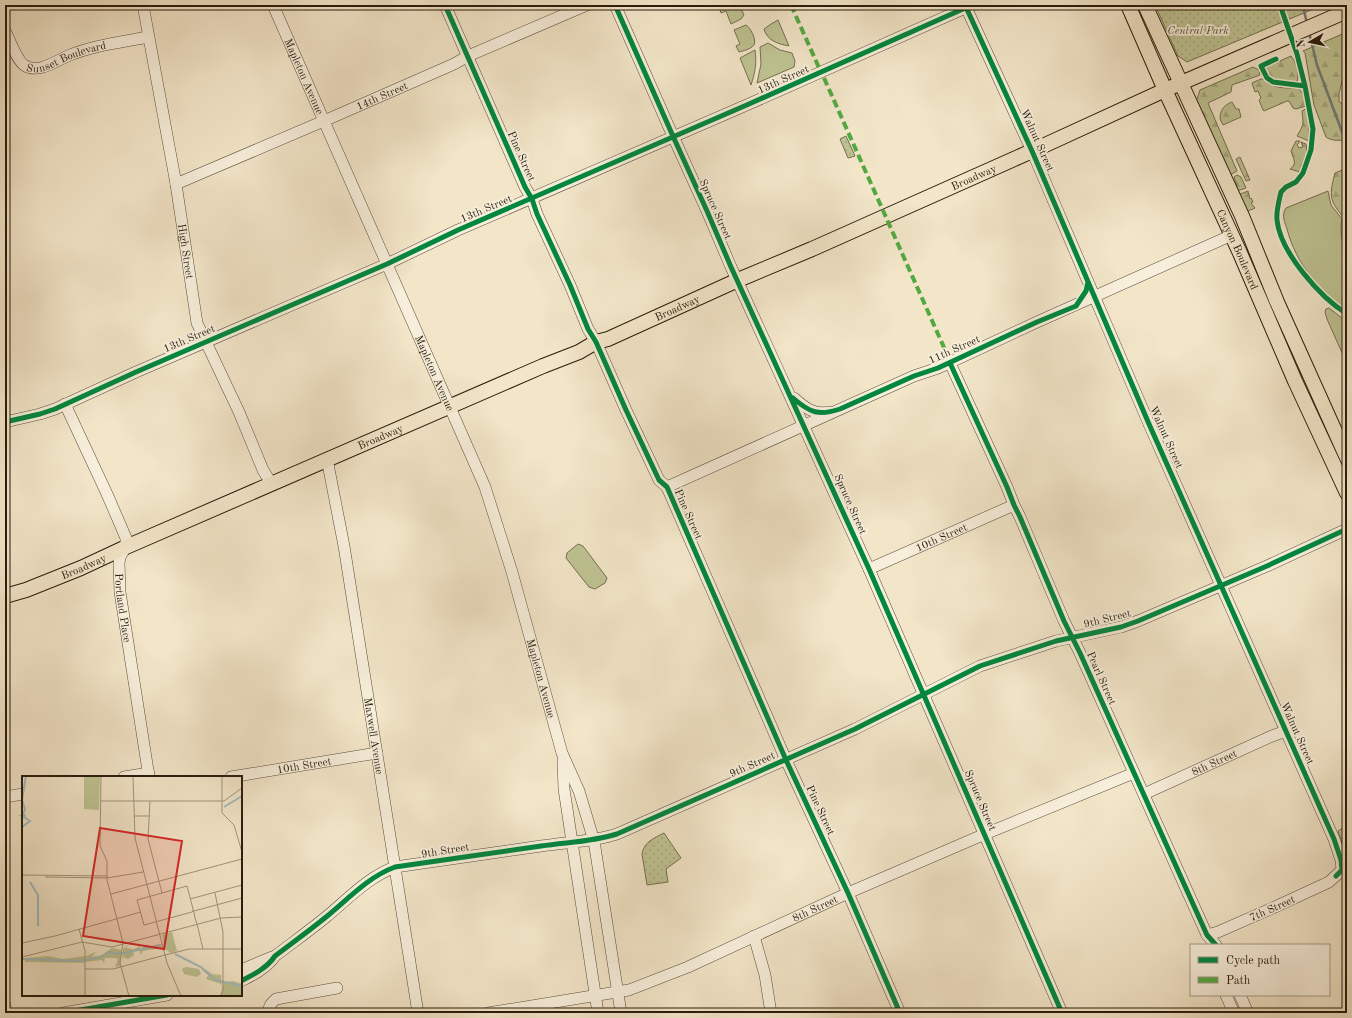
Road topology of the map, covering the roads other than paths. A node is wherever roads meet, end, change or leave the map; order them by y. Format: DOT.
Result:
graph roads {
  1 [pos="143,5"];
  2 [pos="273,5"];
  3 [pos="445,5"];
  4 [pos="587,5"];
  5 [pos="615,5"];
  6 [pos="1128,5"];
  7 [pos="1146,5"];
  8 [pos="968,6"];
  9 [pos="1347,11"];
  10 [pos="5,30"];
  11 [pos="148,37"];
  12 [pos="468,56"];
  13 [pos="1181,83"];
  14 [pos="1165,90"];
  15 [pos="324,121"];
  16 [pos="673,137"];
  17 [pos="1032,151"];
  18 [pos="176,184"];
  19 [pos="532,198"];
  20 [pos="1232,235"];
  21 [pos="387,264"];
  22 [pos="1085,271"];
  23 [pos="738,280"];
  24 [pos="1096,296"];
  25 [pos="1076,306"];
  26 [pos="207,342"];
  27 [pos="596,342"];
  28 [pos="950,363"];
  29 [pos="790,395"];
  30 [pos="65,404"];
  31 [pos="450,406"];
  32 [pos="840,409"];
  33 [pos="5,422"];
  34 [pos="804,425"];
  35 [pos="1347,458"];
  36 [pos="327,459"];
  37 [pos="271,483"];
  38 [pos="667,487"];
  39 [pos="1347,493"];
  40 [pos="1014,505"];
  41 [pos="1347,529"];
  42 [pos="126,546"];
  43 [pos="870,569"];
  44 [pos="1222,585"];
  45 [pos="5,596"];
  46 [pos="1073,637"];
  47 [pos="924,694"];
  48 [pos="1286,731"];
  49 [pos="377,753"];
  50 [pos="562,753"];
  51 [pos="786,760"];
  52 [pos="1134,773"];
  53 [pos="149,775"];
  54 [pos="136,776"];
  55 [pos="237,776"];
  56 [pos="22,794"];
  57 [pos="1144,794"];
  58 [pos="5,797"];
  59 [pos="984,834"];
  60 [pos="594,841"];
  61 [pos="572,843"];
  62 [pos="395,867"];
  63 [pos="1336,876"];
  64 [pos="848,893"];
  65 [pos="754,936"];
  66 [pos="1207,940"];
  67 [pos="275,956"];
  68 [pos="242,970"];
  69 [pos="242,980"];
  70 [pos="337,988"];
  71 [pos="618,992"];
  72 [pos="596,995"];
  73 [pos="164,996"];
  74 [pos="1226,996"];
  75 [pos="1240,996"];
  76 [pos="5,1005"];
  77 [pos="123,1008"];
  78 [pos="6,1013"];
  79 [pos="63,1013"];
  80 [pos="268,1013"];
  81 [pos="418,1013"];
  82 [pos="488,1013"];
  83 [pos="598,1013"];
  84 [pos="621,1013"];
  85 [pos="771,1013"];
  86 [pos="900,1013"];
  87 [pos="1062,1013"];
  88 [pos="1234,1013"];
  89 [pos="1248,1013"];
  1 -- 11 [label="street, High Street"];
  2 -- 15 [label="street, Mapleton Avenue"];
  3 -- 12 [label="street, Pine Street"];
  4 -- 12 [label="street, 14th Street"];
  5 -- 16 [label="street, Spruce Street"];
  6 -- 14 [label="main road, Canyon Boulevard"];
  7 -- 13 [label="main road, Canyon Boulevard"];
  8 -- 16 [label="street, 13th Street"];
  8 -- 17 [label="street, Walnut Street"];
  9 -- 13 [label="main road, Broadway"];
  10 -- 11 [label="street, Sunset Boulevard"];
  11 -- 18 [label="street, High Street"];
  12 -- 15 [label="street, 14th Street"];
  12 -- 19 [label="street, Pine Street"];
  13 -- 14 [label="main road, Broadway"];
  13 -- 35 [label="main road, Canyon Boulevard"];
  14 -- 17 [label="main road, Broadway"];
  14 -- 20 [label="main road, Canyon Boulevard"];
  15 -- 18 [label="street, 14th Street"];
  15 -- 21 [label="street, Mapleton Avenue"];
  16 -- 19 [label="street, 13th Street"];
  16 -- 23 [label="street, Spruce Street"];
  17 -- 22 [label="street, Walnut Street"];
  17 -- 23 [label="main road, Broadway"];
  18 -- 26 [label="street, High Street"];
  19 -- 21 [label="street, 13th Street"];
  19 -- 27 [label="street, Pine Street"];
  20 -- 24 [label="street, 11th Street"];
  20 -- 39 [label="main road, Canyon Boulevard"];
  21 -- 26 [label="street, 13th Street"];
  21 -- 31 [label="street, Mapleton Avenue"];
  22 -- 24 [label="street, Walnut Street"];
  22 -- 25 [label="street"];
  23 -- 27 [label="main road, Broadway"];
  23 -- 29 [label="street, Spruce Street"];
  24 -- 25 [label="street, 11th Street"];
  24 -- 44 [label="street, Walnut Street"];
  25 -- 28 [label="street, 11th Street"];
  26 -- 30 [label="street, 13th Street"];
  26 -- 37 [label="street, High Street"];
  27 -- 31 [label="main road, Broadway"];
  27 -- 38 [label="street, Pine Street"];
  28 -- 32 [label="street, 11th Street"];
  28 -- 40 [label="street, Pearl Street"];
  29 -- 32 [label="street"];
  29 -- 34 [label="street, Spruce Street"];
  30 -- 33 [label="street, 13th Street"];
  30 -- 42 [label="street"];
  31 -- 36 [label="main road, Broadway"];
  31 -- 50 [label="street, Mapleton Avenue"];
  32 -- 34 [label="street, 11th Street"];
  34 -- 38 [label="street, 11th Street"];
  34 -- 43 [label="street, Spruce Street"];
  36 -- 37 [label="main road, Broadway"];
  36 -- 49 [label="street, Maxwell Avenue"];
  37 -- 42 [label="main road, Broadway"];
  38 -- 51 [label="street, Pine Street"];
  40 -- 43 [label="street, 10th Street"];
  40 -- 46 [label="street, Pearl Street"];
  41 -- 44 [label="street, 9th Street"];
  42 -- 45 [label="main road, Broadway"];
  42 -- 53 [label="street, Portland Place"];
  43 -- 47 [label="street, Spruce Street"];
  44 -- 46 [label="street, 9th Street"];
  44 -- 48 [label="street, Walnut Street"];
  46 -- 47 [label="street, 9th Street"];
  46 -- 52 [label="street, Pearl Street"];
  47 -- 51 [label="street, 9th Street"];
  47 -- 59 [label="street, Spruce Street"];
  48 -- 57 [label="street, 8th Street"];
  48 -- 63 [label="street, Walnut Street"];
  49 -- 55 [label="street, 10th Street"];
  49 -- 62 [label="street, Maxwell Avenue"];
  50 -- 60 [label="street, Mapleton Avenue"];
  50 -- 61 [label="street, Mapleton Avenue"];
  51 -- 60 [label="street, 9th Street"];
  51 -- 64 [label="street, Pine Street"];
  52 -- 57 [label="street, Pearl Street"];
  52 -- 59 [label="street, 8th Street"];
  53 -- 54 [label="street"];
  56 -- 58 [label="street"];
  57 -- 66 [label="street, Pearl Street"];
  59 -- 64 [label="street, 8th Street"];
  59 -- 87 [label="street, Spruce Street"];
  60 -- 61 [label="street, 9th Street"];
  60 -- 71 [label="street, Mapleton Avenue"];
  61 -- 62 [label="street, 9th Street"];
  61 -- 72 [label="street, Mapleton Avenue"];
  62 -- 67 [label="street, 9th Street"];
  62 -- 81 [label="street, Maxwell Avenue"];
  63 -- 66 [label="street, 7th Street"];
  64 -- 65 [label="street, 8th Street"];
  64 -- 86 [label="street, Pine Street"];
  65 -- 71 [label="street, 8th Street"];
  65 -- 85 [label="street"];
  67 -- 68 [label="street, 9th Street"];
  67 -- 69 [label="street, 9th Street"];
  70 -- 80 [label="street"];
  71 -- 72 [label="street, 8th Street"];
  71 -- 84 [label="street, Mapleton Avenue"];
  72 -- 82 [label="street, 8th Street"];
  72 -- 83 [label="street, Mapleton Avenue"];
  73 -- 77 [label="street"];
  74 -- 88 [label="street"];
  75 -- 89 [label="street"];
  76 -- 78 [label="street"];
  77 -- 79 [label="street"];
}
